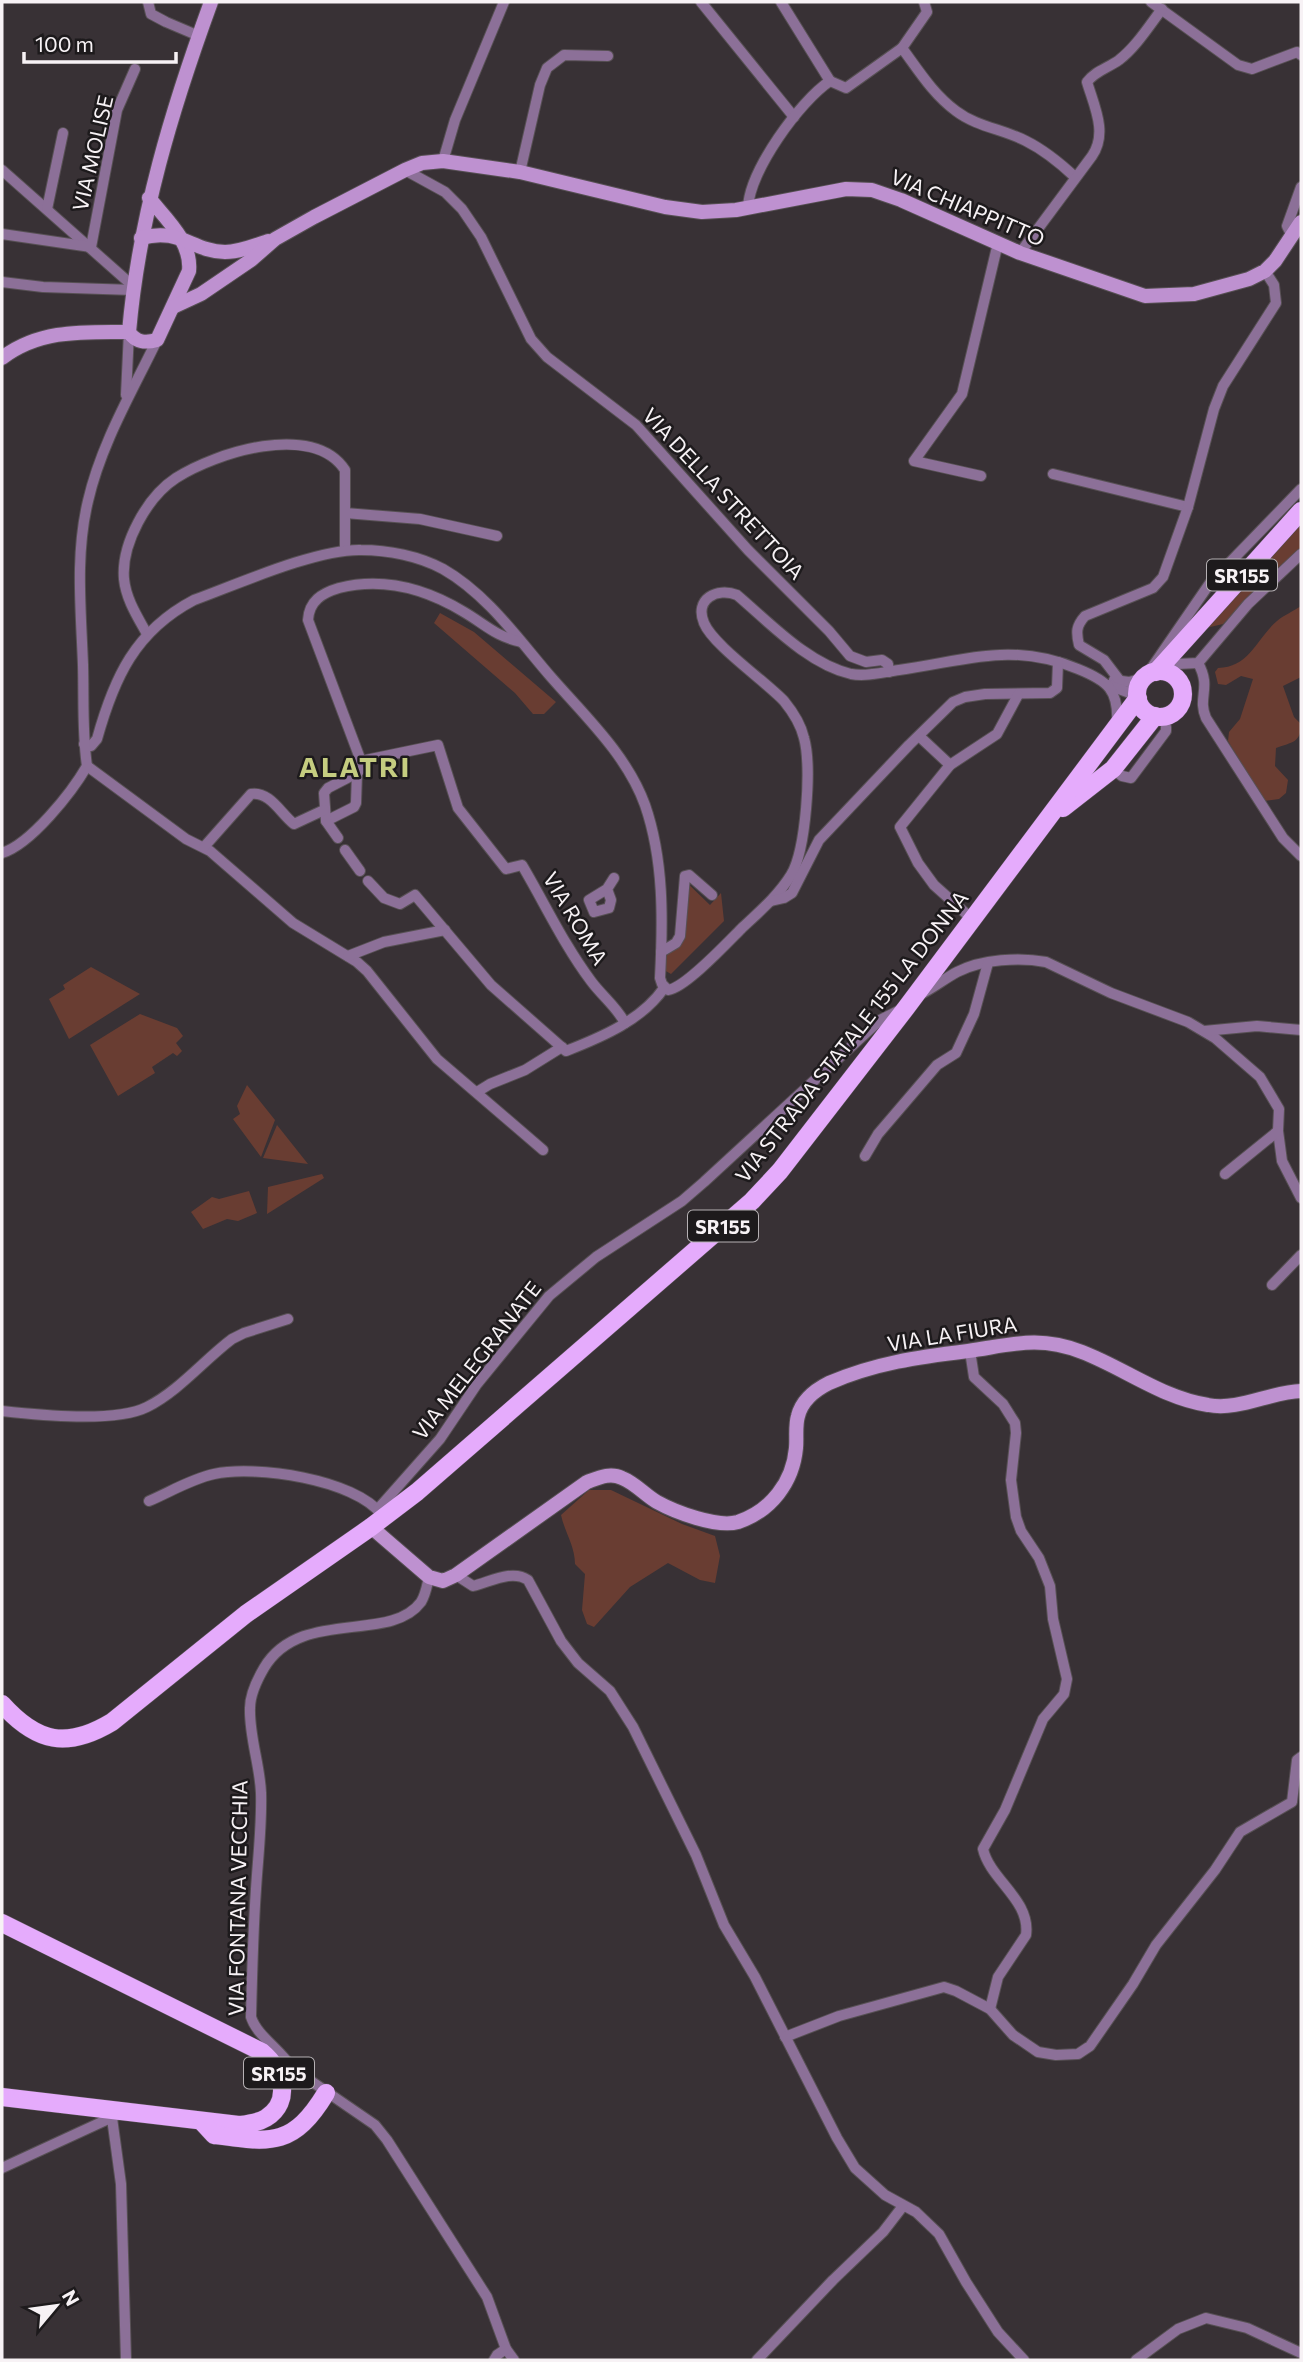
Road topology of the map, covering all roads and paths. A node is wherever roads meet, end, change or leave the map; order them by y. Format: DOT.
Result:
graph roads {
  1 [pos="148,2"];
  2 [pos="211,2"];
  3 [pos="505,2"];
  4 [pos="701,2"];
  5 [pos="781,2"];
  6 [pos="924,2"];
  7 [pos="1151,2"];
  8 [pos="1162,9"];
  9 [pos="199,36"];
  10 [pos="902,48"];
  11 [pos="1301,55"];
  12 [pos="608,56"];
  13 [pos="135,69"];
  14 [pos="830,81"];
  15 [pos="794,117"];
  16 [pos="63,133"];
  17 [pos="443,162"];
  18 [pos="2,170"];
  19 [pos="405,170"];
  20 [pos="520,172"];
  21 [pos="1075,177"];
  22 [pos="1301,187"];
  23 [pos="149,198"];
  24 [pos="748,208"];
  25 [pos="47,209"];
  26 [pos="1301,222"];
  27 [pos="2,234"];
  28 [pos="1292,236"];
  29 [pos="181,237"];
  30 [pos="141,238"];
  31 [pos="275,239"];
  32 [pos="998,243"];
  33 [pos="91,247"];
  34 [pos="1020,253"];
  35 [pos="1265,271"];
  36 [pos="2,282"];
  37 [pos="133,288"];
  38 [pos="173,307"];
  39 [pos="129,332"];
  40 [pos="158,340"];
  41 [pos="2,358"];
  42 [pos="126,398"];
  43 [pos="1053,474"];
  44 [pos="981,476"];
  45 [pos="1301,489"];
  46 [pos="1188,506"];
  47 [pos="1301,511"];
  48 [pos="345,513"];
  49 [pos="497,536"];
  50 [pos="345,550"];
  51 [pos="1301,554"];
  52 [pos="505,623"];
  53 [pos="495,633"];
  54 [pos="147,634"];
  55 [pos="1185,640"];
  56 [pos="521,642"];
  57 [pos="1058,662"];
  58 [pos="1198,663"];
  59 [pos="889,672"];
  60 [pos="1178,672"];
  61 [pos="1149,675"];
  62 [pos="1120,681"];
  63 [pos="1104,682"];
  64 [pos="1017,695"];
  65 [pos="1138,697"];
  66 [pos="1160,721"];
  67 [pos="1117,724"];
  68 [pos="919,736"];
  69 [pos="84,744"];
  70 [pos="1095,753"];
  71 [pos="361,761"];
  72 [pos="950,765"];
  73 [pos="87,766"];
  74 [pos="1113,769"];
  75 [pos="357,774"];
  76 [pos="1073,792"];
  77 [pos="325,816"];
  78 [pos="338,838"];
  79 [pos="204,847"];
  80 [pos="345,850"];
  81 [pos="2,853"];
  82 [pos="1301,856"];
  83 [pos="359,869"];
  84 [pos="614,878"];
  85 [pos="368,881"];
  86 [pos="607,889"];
  87 [pos="712,895"];
  88 [pos="771,901"];
  89 [pos="972,919"];
  90 [pos="445,930"];
  91 [pos="661,952"];
  92 [pos="350,955"];
  93 [pos="988,963"];
  94 [pos="664,988"];
  95 [pos="909,1003"];
  96 [pos="625,1023"];
  97 [pos="1301,1030"];
  98 [pos="1204,1031"];
  99 [pos="562,1047"];
  100 [pos="477,1092"];
  101 [pos="1278,1131"];
  102 [pos="543,1150"];
  103 [pos="865,1156"];
  104 [pos="1225,1174"];
  105 [pos="1301,1198"];
  106 [pos="1301,1255"];
  107 [pos="1272,1285"];
  108 [pos="288,1319"];
  109 [pos="970,1351"];
  110 [pos="1301,1391"];
  111 [pos="2,1411"];
  112 [pos="149,1501"];
  113 [pos="378,1518"];
  114 [pos="456,1576"];
  115 [pos="429,1577"];
  116 [pos="2,1704"];
  117 [pos="1301,1757"];
  118 [pos="2,1923"];
  119 [pos="990,2010"];
  120 [pos="785,2036"];
  121 [pos="284,2067"];
  122 [pos="326,2093"];
  123 [pos="2,2097"];
  124 [pos="117,2114"];
  125 [pos="202,2122"];
  126 [pos="2,2168"];
  127 [pos="903,2206"];
  128 [pos="506,2349"];
  129 [pos="1301,2353"];
  130 [pos="126,2360"];
  131 [pos="494,2360"];
  132 [pos="514,2360"];
  133 [pos="757,2360"];
  134 [pos="1024,2360"];
  135 [pos="1136,2360"];
  1 -- 9 [label="street"];
  2 -- 9 [label="main road"];
  3 -- 17 [label="street"];
  4 -- 15 [label="street"];
  5 -- 14 [label="street"];
  6 -- 10 [label="street"];
  7 -- 8 [label="street"];
  8 -- 11 [label="street"];
  8 -- 21 [label="street"];
  9 -- 23 [label="main road"];
  10 -- 14 [label="street"];
  10 -- 21 [label="street"];
  12 -- 20 [label="street"];
  13 -- 33 [label="street, VIA MOLISE"];
  14 -- 15 [label="street"];
  15 -- 24 [label="street"];
  16 -- 25 [label="street"];
  17 -- 19 [label="main road, VIA CHIAPPITTO"];
  17 -- 20 [label="main road, VIA CHIAPPITTO"];
  18 -- 25 [label="street"];
  19 -- 31 [label="main road, VIA CHIAPPITTO"];
  19 -- 59 [label="street, VIA DELLA STRETTOIA"];
  20 -- 24 [label="main road, VIA CHIAPPITTO"];
  21 -- 34 [label="street"];
  22 -- 28 [label="street"];
  23 -- 29 [label="main road"];
  23 -- 30 [label="main road"];
  24 -- 32 [label="main road, VIA CHIAPPITTO"];
  25 -- 33 [label="street"];
  26 -- 28 [label="main road"];
  27 -- 33 [label="street"];
  28 -- 35 [label="main road"];
  29 -- 30 [label="main road"];
  29 -- 31 [label="main road"];
  29 -- 38 [label="main road"];
  30 -- 37 [label="main road"];
  31 -- 38 [label="main road"];
  32 -- 34 [label="main road, VIA CHIAPPITTO"];
  32 -- 44 [label="street"];
  33 -- 37 [label="street"];
  34 -- 35 [label="main road, VIA CHIAPPITTO"];
  35 -- 46 [label="street"];
  36 -- 37 [label="street"];
  37 -- 39 [label="main road"];
  38 -- 40 [label="main road"];
  39 -- 40 [label="main road"];
  39 -- 41 [label="main road"];
  39 -- 42 [label="street"];
  40 -- 42 [label="street"];
  42 -- 69 [label="street"];
  43 -- 46 [label="street"];
  45 -- 61 [label="street"];
  46 -- 62 [label="street"];
  47 -- 55 [label="main road, SR155"];
  48 -- 49 [label="street"];
  48 -- 50 [label="street"];
  48 -- 54 [label="street"];
  50 -- 52 [label="street"];
  50 -- 54 [label="street"];
  51 -- 58 [label="street"];
  52 -- 53 [label="street"];
  52 -- 56 [label="street"];
  53 -- 56 [label="street"];
  53 -- 71 [label="street"];
  54 -- 69 [label="street"];
  55 -- 60 [label="main road"];
  55 -- 61 [label="main road"];
  56 -- 91 [label="street"];
  57 -- 59 [label="street"];
  57 -- 63 [label="street"];
  57 -- 64 [label="street"];
  58 -- 60 [label="street"];
  58 -- 82 [label="street"];
  59 -- 88 [label="street"];
  60 -- 61 [label="main road"];
  60 -- 66 [label="main road"];
  61 -- 62 [label="street"];
  61 -- 65 [label="main road"];
  62 -- 63 [label="street"];
  63 -- 65 [label="street"];
  63 -- 67 [label="street"];
  64 -- 68 [label="street"];
  64 -- 72 [label="street"];
  65 -- 66 [label="main road"];
  65 -- 67 [label="main road"];
  66 -- 74 [label="main road"];
  67 -- 70 [label="main road"];
  68 -- 72 [label="street"];
  68 -- 88 [label="street"];
  69 -- 73 [label="street"];
  70 -- 74 [label="main road"];
  70 -- 76 [label="main road"];
  71 -- 75 [label="street"];
  71 -- 96 [label="street, VIA ROMA"];
  72 -- 89 [label="street"];
  73 -- 79 [label="street"];
  73 -- 81 [label="street"];
  74 -- 76 [label="main road"];
  75 -- 77 [label="street"];
  75 -- 77 [label="street"];
  76 -- 89 [label="main road, VIA STRADA STATALE 155 LA DONNA / SR155"];
  77 -- 78 [label="street"];
  77 -- 79 [label="street"];
  79 -- 92 [label="street"];
  80 -- 83 [label="street"];
  84 -- 86 [label="street"];
  85 -- 90 [label="street"];
  87 -- 91 [label="street"];
  88 -- 94 [label="street"];
  89 -- 95 [label="main road, VIA STRADA STATALE 155 LA DONNA / SR155"];
  90 -- 92 [label="street"];
  90 -- 99 [label="street"];
  91 -- 94 [label="street"];
  92 -- 100 [label="street"];
  93 -- 95 [label="street, VIA MELEGRANATE"];
  93 -- 98 [label="street, VIA MELEGRANATE"];
  93 -- 103 [label="street"];
  94 -- 96 [label="street"];
  95 -- 113 [label="main road, VIA STRADA STATALE 155 LA DONNA / SR155"];
  95 -- 113 [label="street, VIA MELEGRANATE"];
  96 -- 99 [label="street"];
  97 -- 98 [label="street"];
  98 -- 101 [label="street, VIA MELEGRANATE"];
  99 -- 100 [label="street"];
  100 -- 102 [label="street"];
  101 -- 104 [label="street"];
  101 -- 105 [label="street, VIA MELEGRANATE"];
  106 -- 107 [label="street"];
  108 -- 111 [label="street"];
  109 -- 110 [label="main road, VIA LA FIURA"];
  109 -- 114 [label="main road, VIA LA FIURA"];
  109 -- 119 [label="street"];
  112 -- 113 [label="street"];
  113 -- 115 [label="main road"];
  113 -- 116 [label="main road, VIA STRADA STATALE 155 LA DONNA / SR155"];
  114 -- 115 [label="main road"];
  114 -- 120 [label="street"];
  115 -- 121 [label="street, VIA FONTANA VECCHIA"];
  117 -- 119 [label="street"];
  118 -- 121 [label="main road, SR155"];
  119 -- 120 [label="street"];
  120 -- 127 [label="street"];
  121 -- 122 [label="street, VIA FONTANA VECCHIA"];
  121 -- 125 [label="main road, SR155"];
  122 -- 125 [label="main road"];
  122 -- 128 [label="street, VIA FONTANA VECCHIA"];
  123 -- 124 [label="main road, SR155"];
  124 -- 125 [label="main road, SR155"];
  124 -- 126 [label="street"];
  124 -- 130 [label="street"];
  127 -- 133 [label="street"];
  127 -- 134 [label="street"];
  128 -- 131 [label="street"];
  128 -- 132 [label="street, VIA FONTANA VECCHIA"];
  129 -- 135 [label="street"];
}
